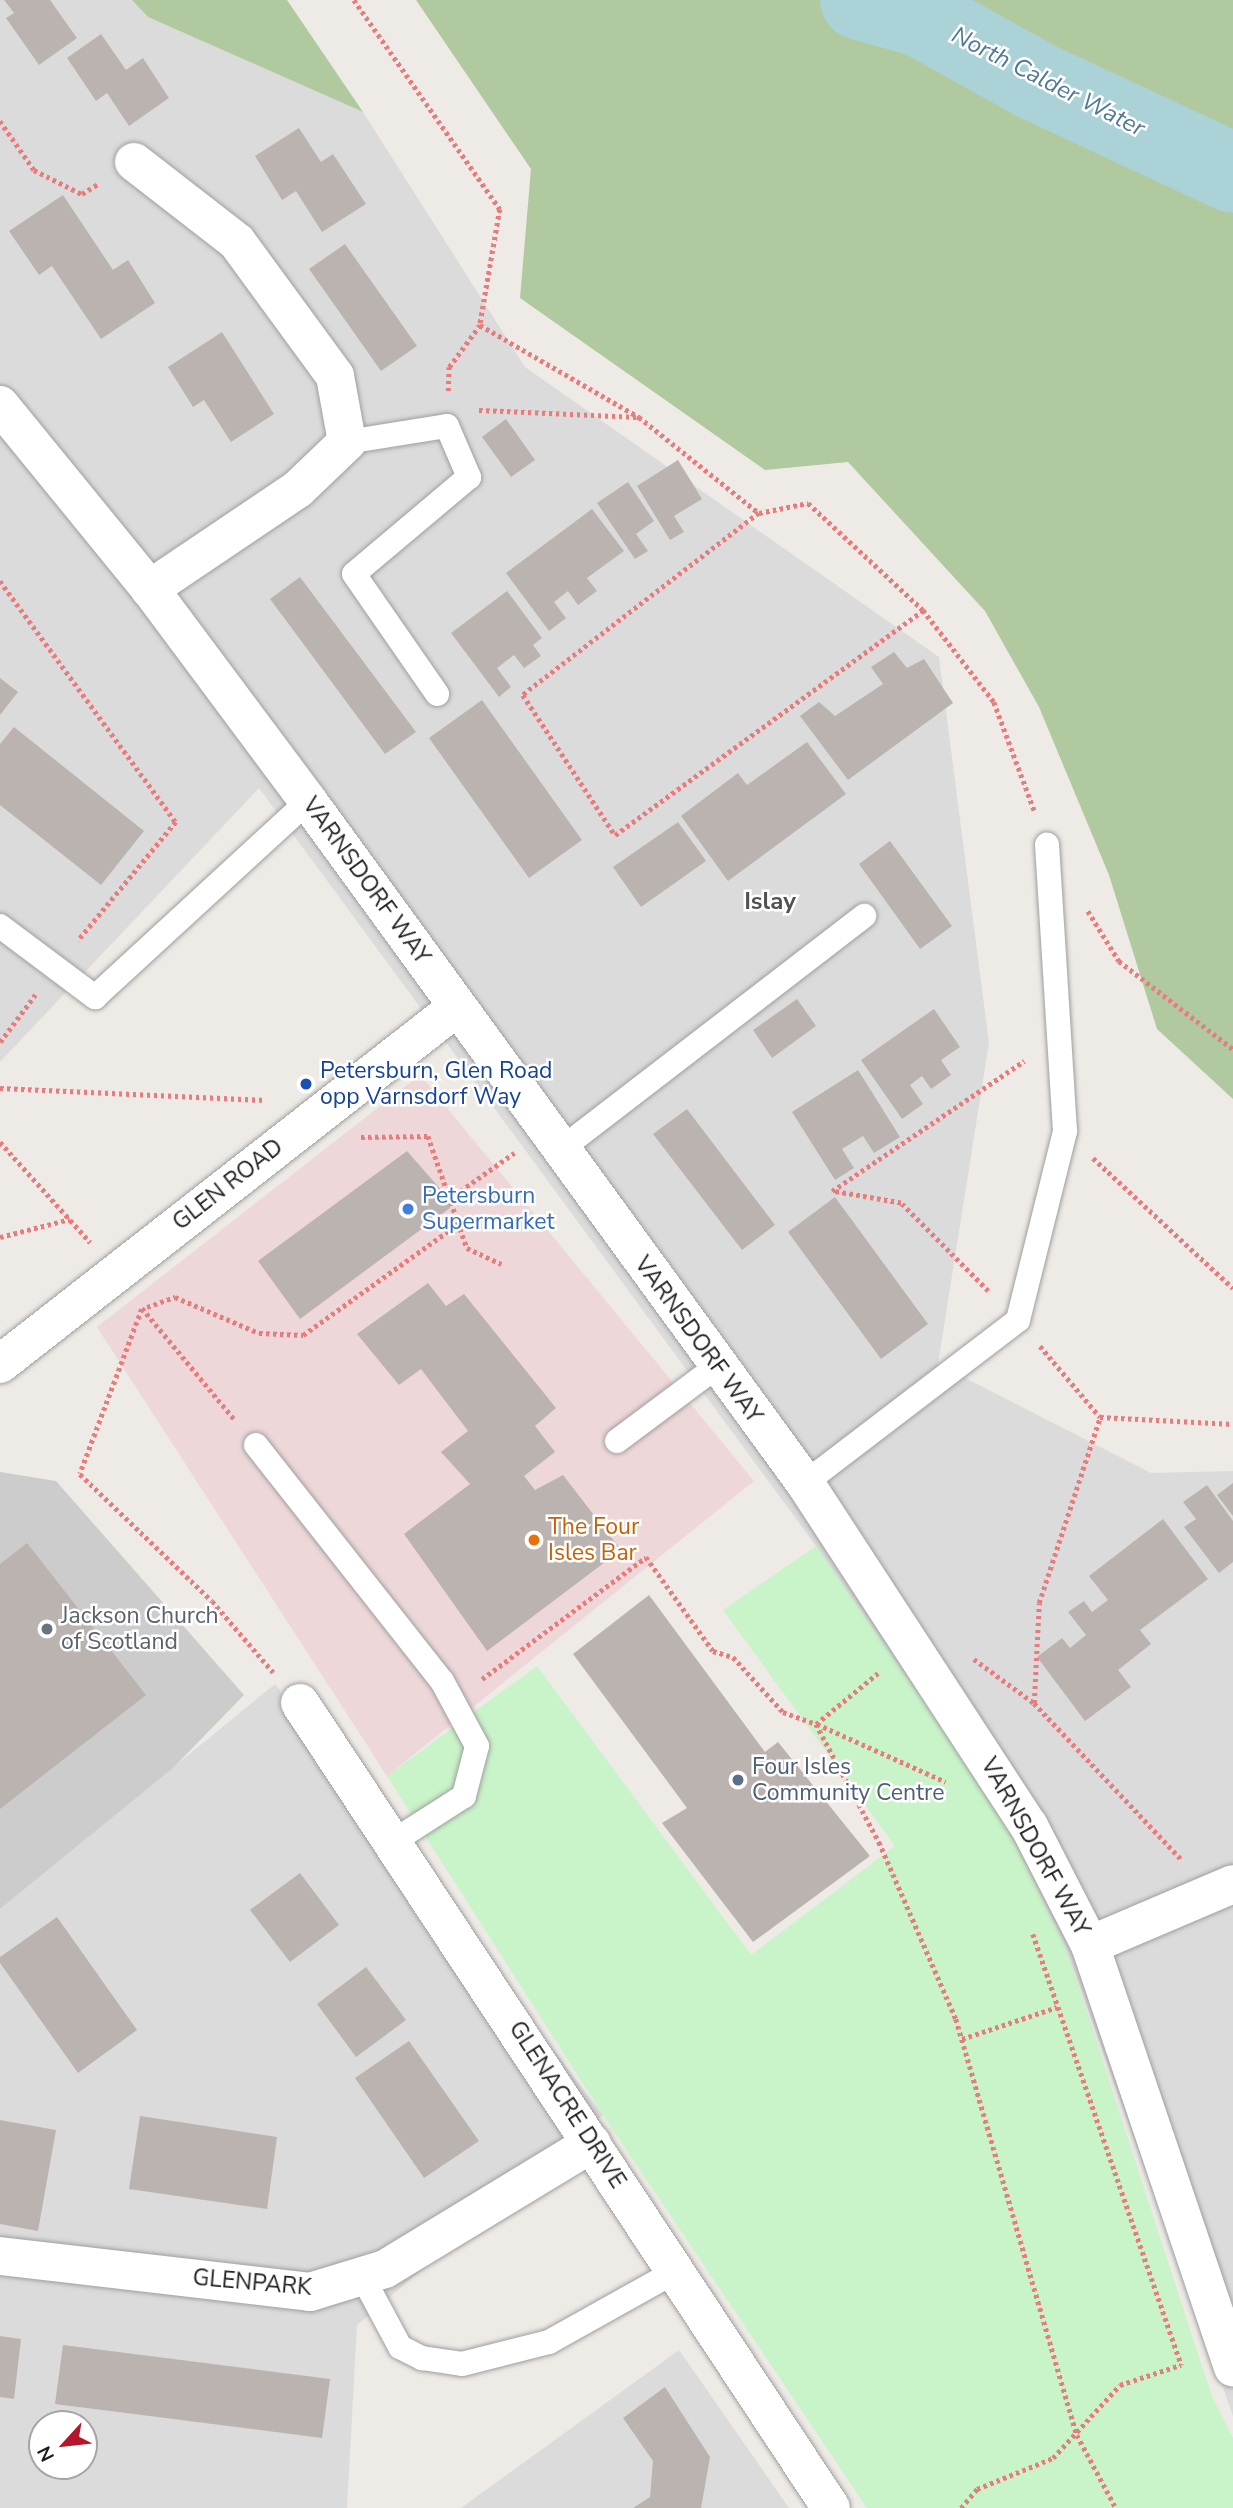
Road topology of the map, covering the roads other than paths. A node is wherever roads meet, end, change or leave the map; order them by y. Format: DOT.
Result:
graph roads {
  1 [pos="134,162"];
  2 [pos="0,405"];
  3 [pos="347,442"];
  4 [pos="150,589"];
  5 [pos="437,694"];
  6 [pos="308,801"];
  7 [pos="1047,845"];
  8 [pos="864,916"];
  9 [pos="0,926"];
  10 [pos="456,1008"];
  11 [pos="553,1141"];
  12 [pos="0,1364"];
  13 [pos="716,1367"];
  14 [pos="617,1441"];
  15 [pos="256,1445"];
  16 [pos="805,1483"];
  17 [pos="300,1703"];
  18 [pos="392,1842"];
  19 [pos="1223,1888"];
  20 [pos="1090,1945"];
  21 [pos="593,2143"];
  22 [pos="0,2256"];
  23 [pos="676,2271"];
  24 [pos="362,2276"];
  25 [pos="1228,2356"];
  26 [pos="831,2508"];
  1 -- 3 [label="street"];
  2 -- 4 [label="street, VARNSDORF WAY"];
  3 -- 4 [label="street"];
  3 -- 5 [label="lane"];
  4 -- 6 [label="street, VARNSDORF WAY"];
  6 -- 9 [label="lane"];
  6 -- 10 [label="street, VARNSDORF WAY"];
  7 -- 16 [label="lane"];
  8 -- 11 [label="lane"];
  10 -- 11 [label="street, VARNSDORF WAY"];
  10 -- 12 [label="street, GLEN ROAD"];
  11 -- 13 [label="street, VARNSDORF WAY"];
  13 -- 14 [label="lane"];
  13 -- 16 [label="street, VARNSDORF WAY"];
  15 -- 18 [label="lane"];
  16 -- 20 [label="street, VARNSDORF WAY"];
  17 -- 18 [label="street, GLENACRE DRIVE"];
  18 -- 21 [label="street, GLENACRE DRIVE"];
  19 -- 20 [label="street"];
  20 -- 25 [label="street, VARNSDORF WAY"];
  21 -- 23 [label="street, GLENACRE DRIVE"];
  21 -- 24 [label="street, GLENPARK"];
  22 -- 24 [label="street, GLENPARK"];
  23 -- 24 [label="lane"];
  23 -- 26 [label="street, GLENACRE DRIVE"];
}
